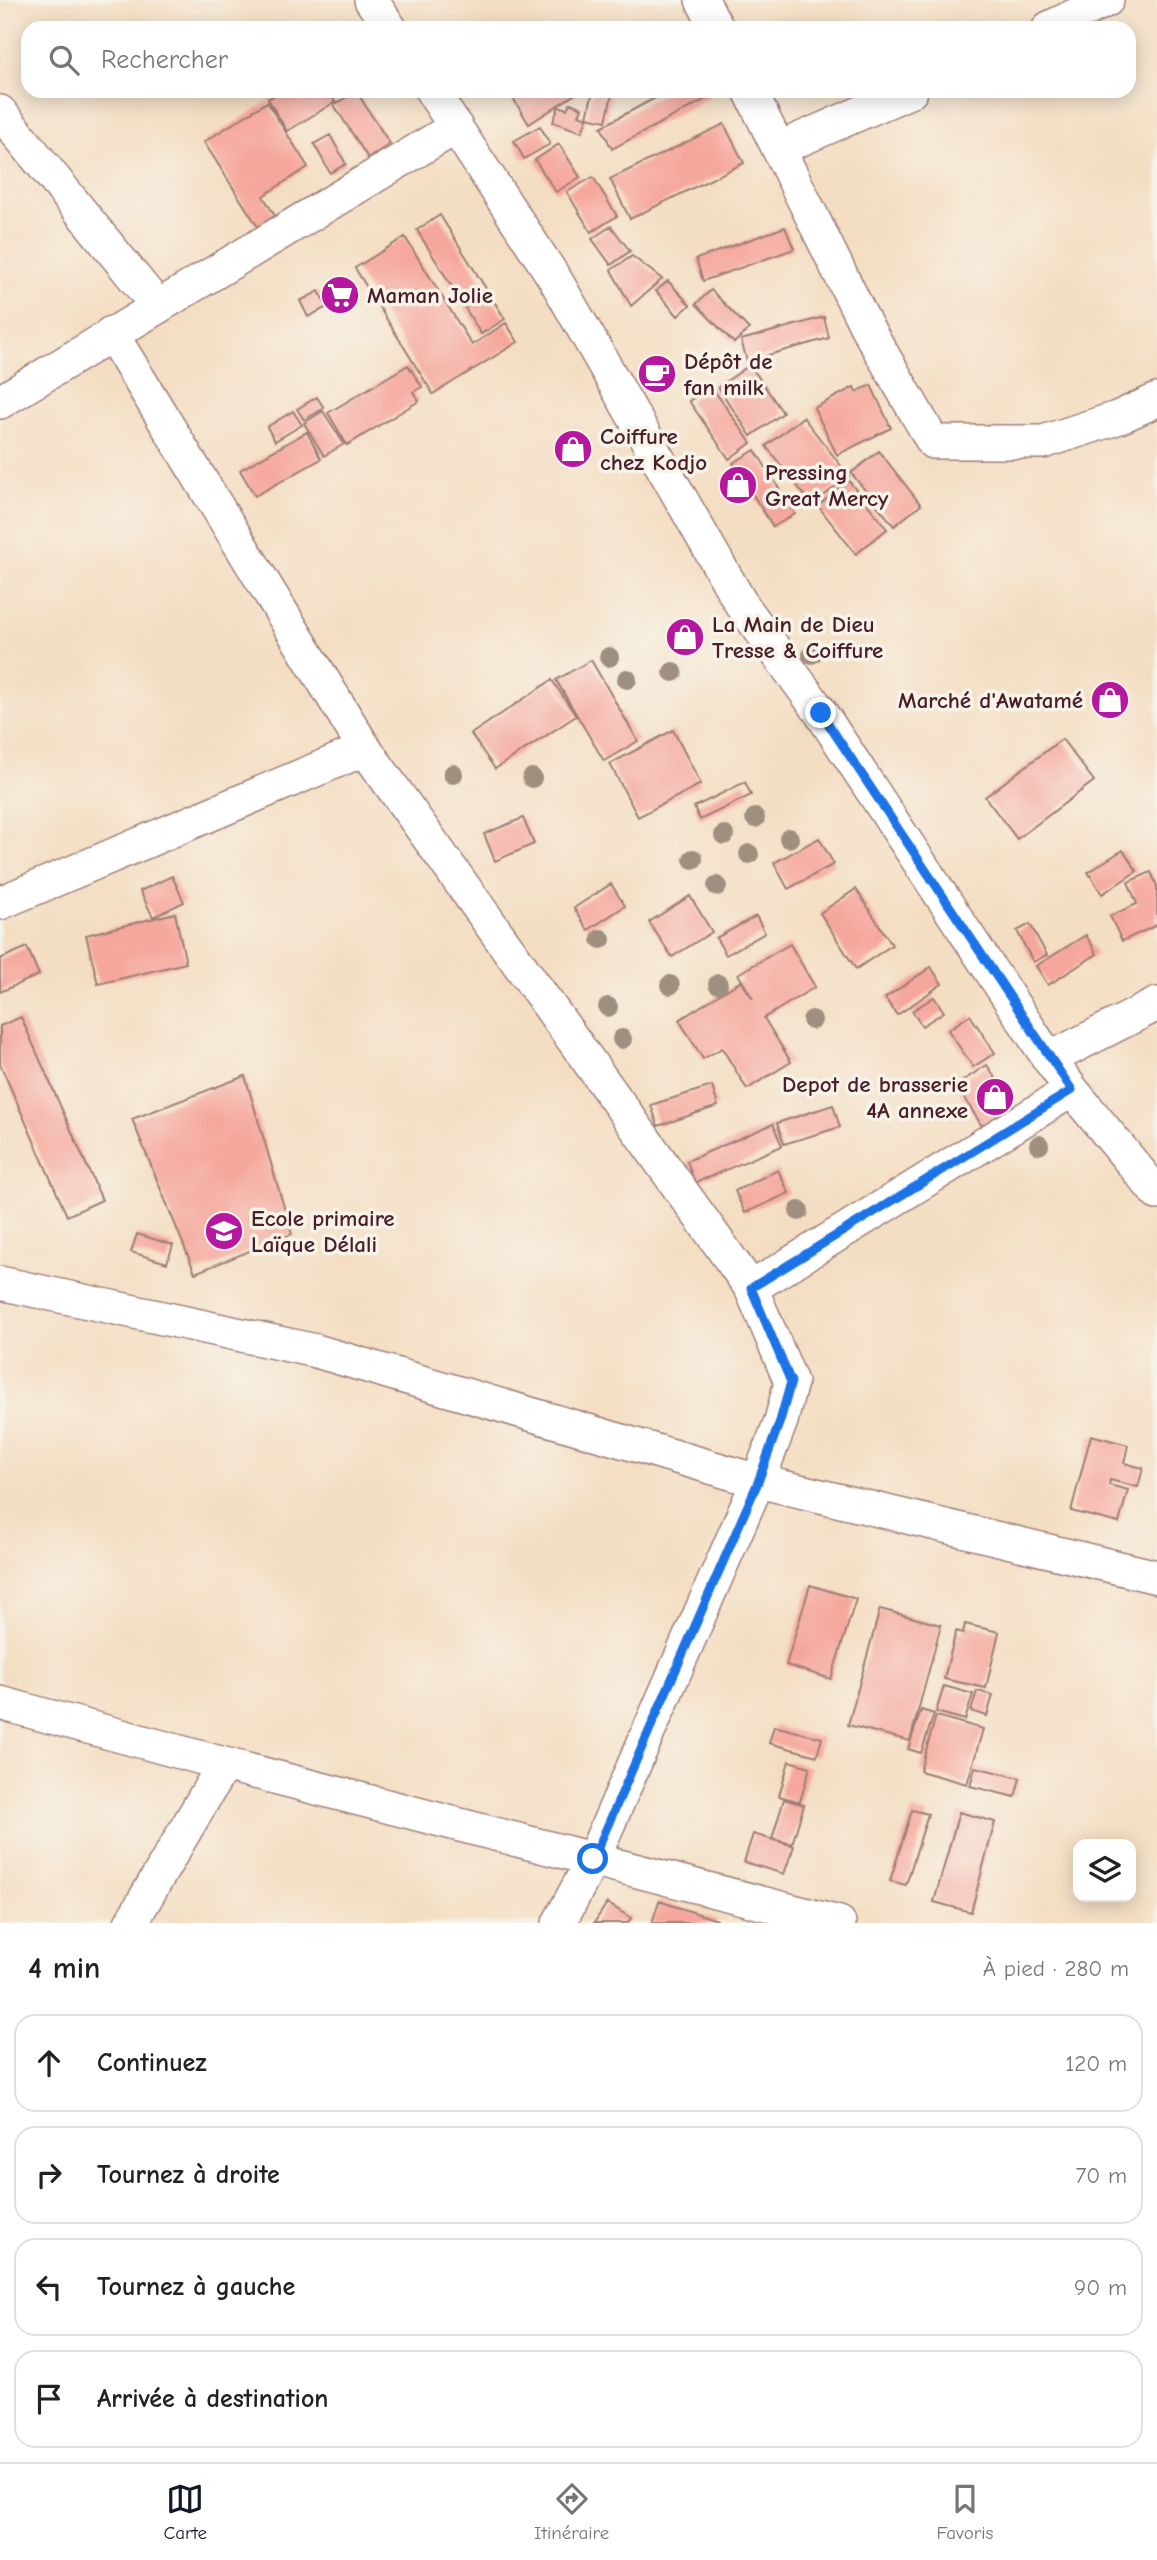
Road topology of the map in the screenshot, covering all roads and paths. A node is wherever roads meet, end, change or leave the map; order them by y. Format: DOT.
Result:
graph roads {
  1 [pos="371,0"];
  2 [pos="702,0"];
  3 [pos="1107,0"];
  4 [pos="385,21"];
  5 [pos="713,21"];
  6 [pos="1064,21"];
  7 [pos="437,98"];
  8 [pos="754,98"];
  9 [pos="895,98"];
  10 [pos="0,111"];
  11 [pos="456,127"];
  12 [pos="780,148"];
  13 [pos="159,307"];
  14 [pos="111,333"];
  15 [pos="1157,400"];
  16 [pos="0,402"];
  17 [pos="366,749"];
  18 [pos="0,903"];
  19 [pos="1157,1004"];
  20 [pos="1049,1059"];
  21 [pos="1072,1090"];
  22 [pos="1157,1193"];
  23 [pos="0,1283"];
  24 [pos="751,1288"];
  25 [pos="758,1482"];
  26 [pos="1157,1577"];
  27 [pos="0,1703"];
  28 [pos="224,1764"];
  29 [pos="593,1859"];
  30 [pos="131,1923"];
  31 [pos="559,1923"];
  32 [pos="839,1923"];
  1 -- 4 [label="street"];
  2 -- 5 [label="street"];
  3 -- 6 [label="street"];
  7 -- 11 [label="street"];
  8 -- 12 [label="street"];
  9 -- 12 [label="street"];
  10 -- 13 [label="street"];
  11 -- 13 [label="street"];
  11 -- 20 [label="street"];
  12 -- 15 [label="street"];
  13 -- 14 [label="street"];
  14 -- 16 [label="street"];
  14 -- 17 [label="street"];
  17 -- 18 [label="street"];
  17 -- 24 [label="street"];
  19 -- 20 [label="street"];
  20 -- 21 [label="street"];
  21 -- 22 [label="street"];
  21 -- 24 [label="street"];
  23 -- 25 [label="street"];
  24 -- 25 [label="street"];
  25 -- 26 [label="street"];
  25 -- 29 [label="street"];
  27 -- 28 [label="street"];
  28 -- 29 [label="street"];
  28 -- 30 [label="street"];
  29 -- 31 [label="street"];
  29 -- 32 [label="street"];
}
